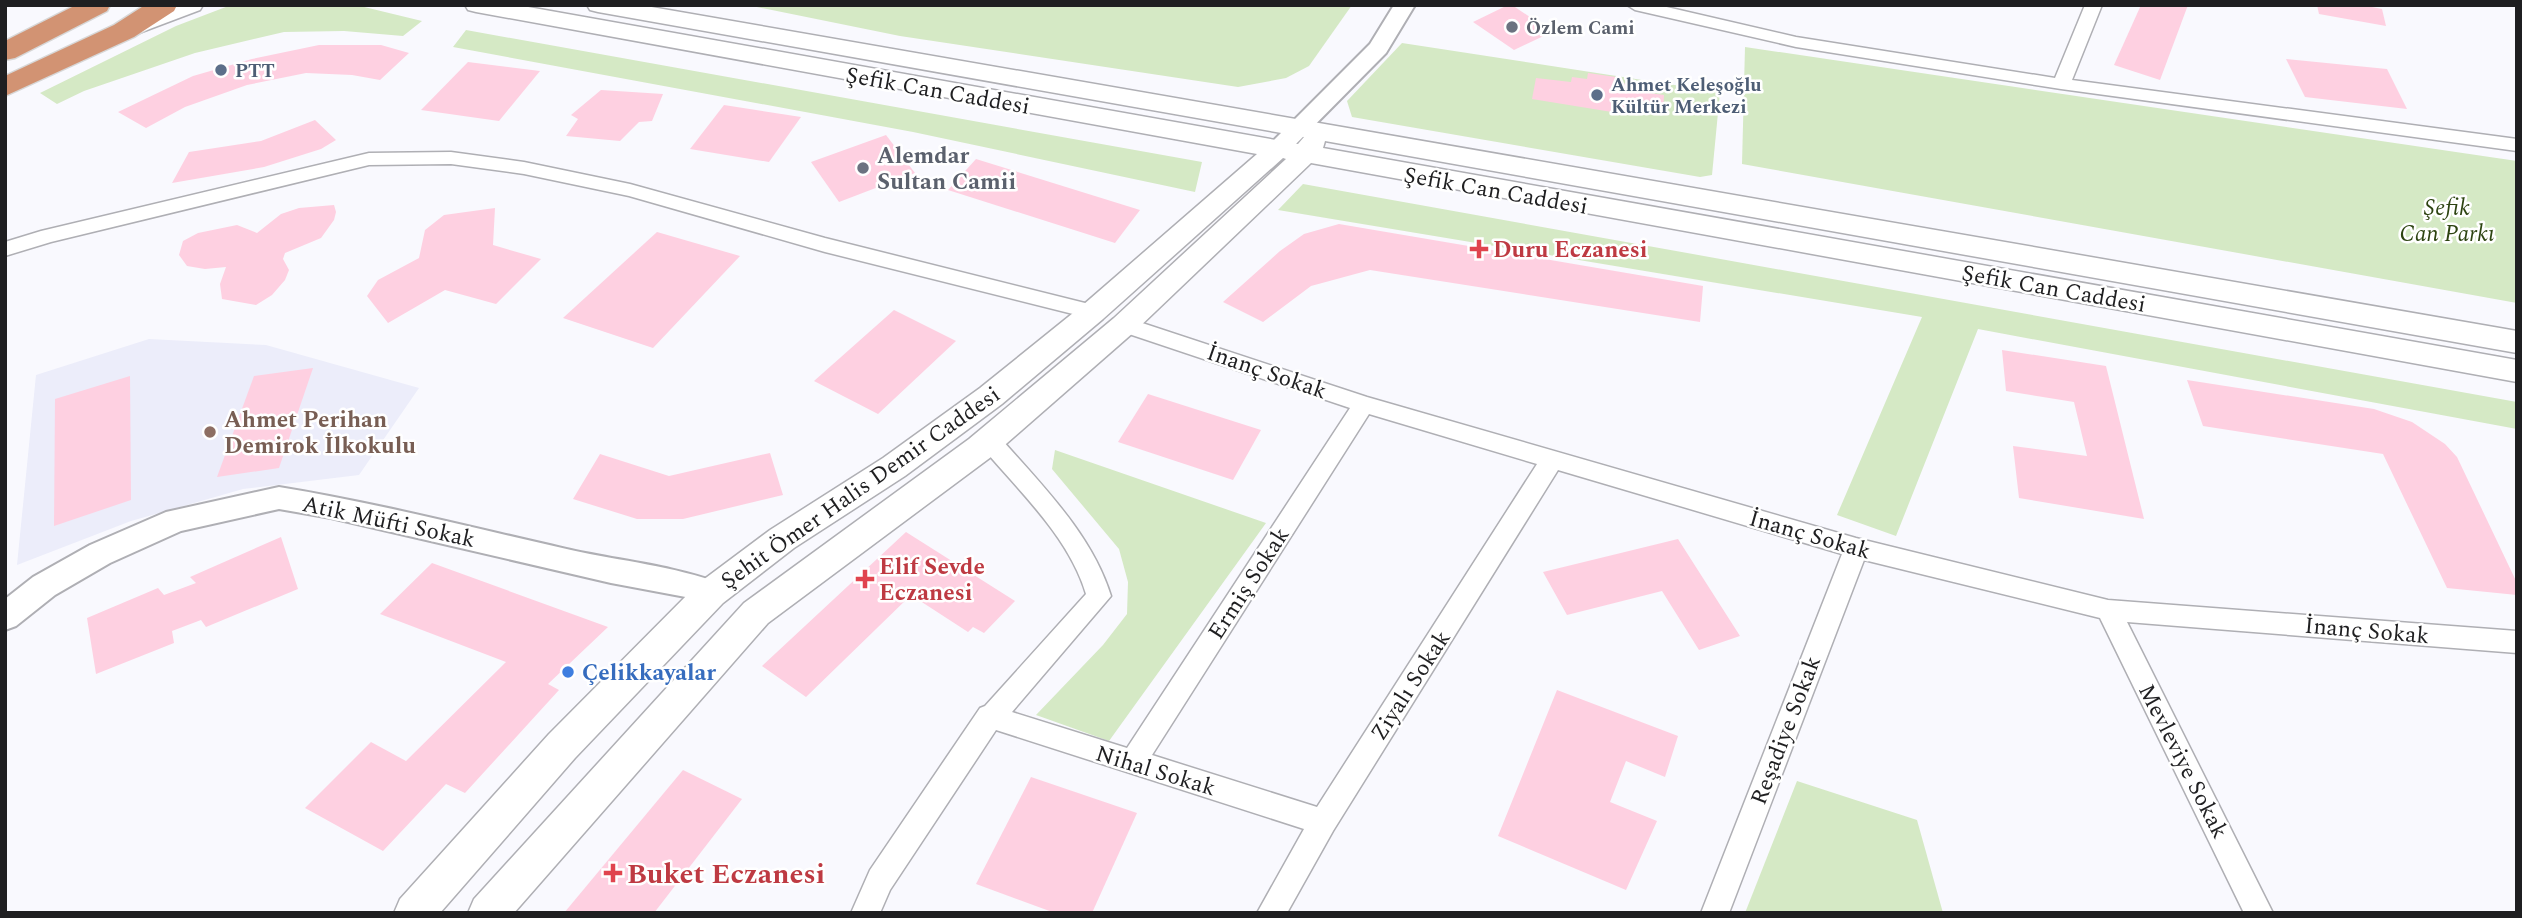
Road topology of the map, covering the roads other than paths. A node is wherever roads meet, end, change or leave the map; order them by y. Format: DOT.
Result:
graph roads {
  1 [pos="88,5"];
  2 [pos="97,5"];
  3 [pos="164,5"];
  4 [pos="192,5"];
  5 [pos="476,5"];
  6 [pos="598,5"];
  7 [pos="1405,5"];
  8 [pos="1635,5"];
  9 [pos="2094,5"];
  10 [pos="125,18"];
  11 [pos="5,44"];
  12 [pos="5,52"];
  13 [pos="5,67"];
  14 [pos="2061,83"];
  15 [pos="5,87"];
  16 [pos="1299,141"];
  17 [pos="2517,145"];
  18 [pos="5,249"];
  19 [pos="1109,318"];
  20 [pos="2517,342"];
  21 [pos="2517,371"];
  22 [pos="1364,404"];
  23 [pos="989,440"];
  24 [pos="1553,458"];
  25 [pos="1856,548"];
  26 [pos="711,593"];
  27 [pos="2108,610"];
  28 [pos="5,617"];
  29 [pos="2517,642"];
  30 [pos="989,716"];
  31 [pos="1132,763"];
  32 [pos="1323,822"];
  33 [pos="414,913"];
  34 [pos="488,913"];
  35 [pos="865,913"];
  36 [pos="1271,913"];
  37 [pos="1715,913"];
  38 [pos="2259,913"];
  1 -- 11 [label="highway"];
  2 -- 12 [label="highway"];
  3 -- 10 [label="highway"];
  4 -- 10 [label="main road"];
  5 -- 16 [label="main road, Şefik Can Caddesi"];
  6 -- 16 [label="main road, Şefik Can Caddesi"];
  7 -- 16 [label="street"];
  8 -- 14 [label="street"];
  9 -- 14 [label="street"];
  10 -- 13 [label="highway"];
  10 -- 15 [label="highway"];
  14 -- 17 [label="street"];
  16 -- 19 [label="main road, Şehit Ömer Halis Demir Caddesi"];
  16 -- 20 [label="main road, Şefik Can Caddesi"];
  16 -- 21 [label="main road, Şefik Can Caddesi"];
  18 -- 19 [label="street, İnanç Sokak"];
  19 -- 22 [label="street, İnanç Sokak"];
  19 -- 23 [label="main road, Şehit Ömer Halis Demir Caddesi"];
  19 -- 26 [label="main road, Şehit Ömer Halis Demir Caddesi"];
  22 -- 24 [label="street, İnanç Sokak"];
  22 -- 31 [label="street, Ermiş Sokak"];
  23 -- 30 [label="street"];
  23 -- 34 [label="main road, Şehit Ömer Halis Demir Caddesi"];
  24 -- 25 [label="street, İnanç Sokak"];
  24 -- 32 [label="street, Ziyalı Sokak"];
  25 -- 27 [label="street, İnanç Sokak"];
  25 -- 37 [label="street, Reşadiye Sokak"];
  26 -- 28 [label="street, Atik Müfti Sokak"];
  26 -- 33 [label="main road, Şehit Ömer Halis Demir Caddesi"];
  27 -- 29 [label="street, İnanç Sokak"];
  27 -- 38 [label="street, Mevleviye Sokak"];
  30 -- 31 [label="street, Nihal Sokak"];
  30 -- 35 [label="street"];
  31 -- 32 [label="street, Nihal Sokak"];
  32 -- 36 [label="street, Ziyalı Sokak"];
}
